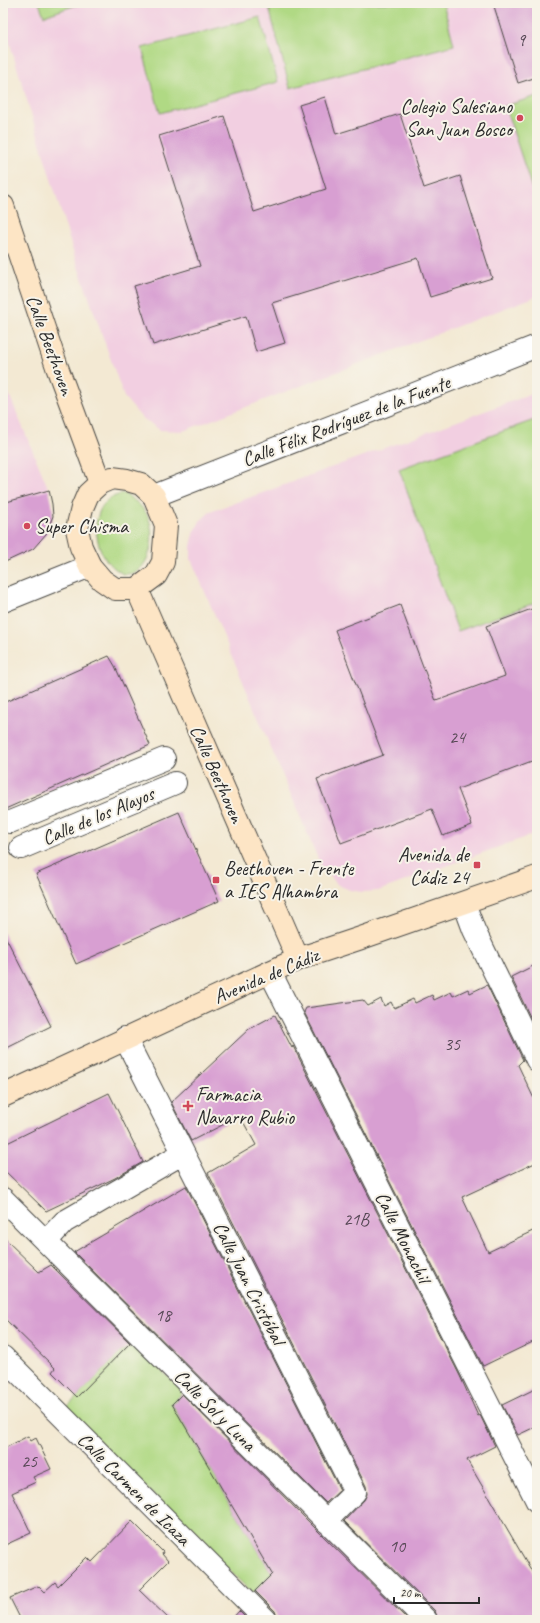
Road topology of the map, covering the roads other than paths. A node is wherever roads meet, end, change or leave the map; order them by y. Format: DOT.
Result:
graph roads {
  1 [pos="3,206"];
  2 [pos="537,346"];
  3 [pos="100,483"];
  4 [pos="154,496"];
  5 [pos="90,566"];
  6 [pos="137,589"];
  7 [pos="3,601"];
  8 [pos="164,758"];
  9 [pos="175,783"];
  10 [pos="10,822"];
  11 [pos="21,848"];
  12 [pos="537,877"];
  13 [pos="464,903"];
  14 [pos="298,959"];
  15 [pos="270,972"];
  16 [pos="125,1038"];
  17 [pos="537,1060"];
  18 [pos="3,1096"];
  19 [pos="174,1159"];
  20 [pos="3,1199"];
  21 [pos="52,1234"];
  22 [pos="3,1357"];
  23 [pos="537,1501"];
  24 [pos="326,1521"];
  25 [pos="266,1620"];
  26 [pos="426,1620"];
  1 -- 3 [label="main road, Calle Beethoven"];
  2 -- 4 [label="street, Calle Félix Rodríguez de la Fuente"];
  3 -- 4 [label="main road"];
  3 -- 5 [label="main road"];
  4 -- 6 [label="main road"];
  5 -- 6 [label="main road"];
  5 -- 7 [label="street"];
  6 -- 14 [label="main road, Calle Beethoven"];
  8 -- 10 [label="street, Calle de los Alayos"];
  9 -- 11 [label="street, Calle de los Alayos"];
  12 -- 13 [label="main road, Avenida de Cádiz"];
  13 -- 14 [label="main road, Avenida de Cádiz"];
  13 -- 17 [label="street"];
  14 -- 15 [label="main road, Avenida de Cádiz"];
  15 -- 16 [label="main road, Avenida de Cádiz"];
  15 -- 23 [label="street, Calle Monachil"];
  16 -- 18 [label="main road, Avenida de Cádiz"];
  16 -- 24 [label="street, Calle Juan Cristóbal"];
  19 -- 21 [label="street"];
  20 -- 24 [label="street, Calle Sol y Luna"];
  22 -- 25 [label="street, Calle Carmen de Icaza"];
  24 -- 26 [label="street, Calle Sol y Luna"];
}
